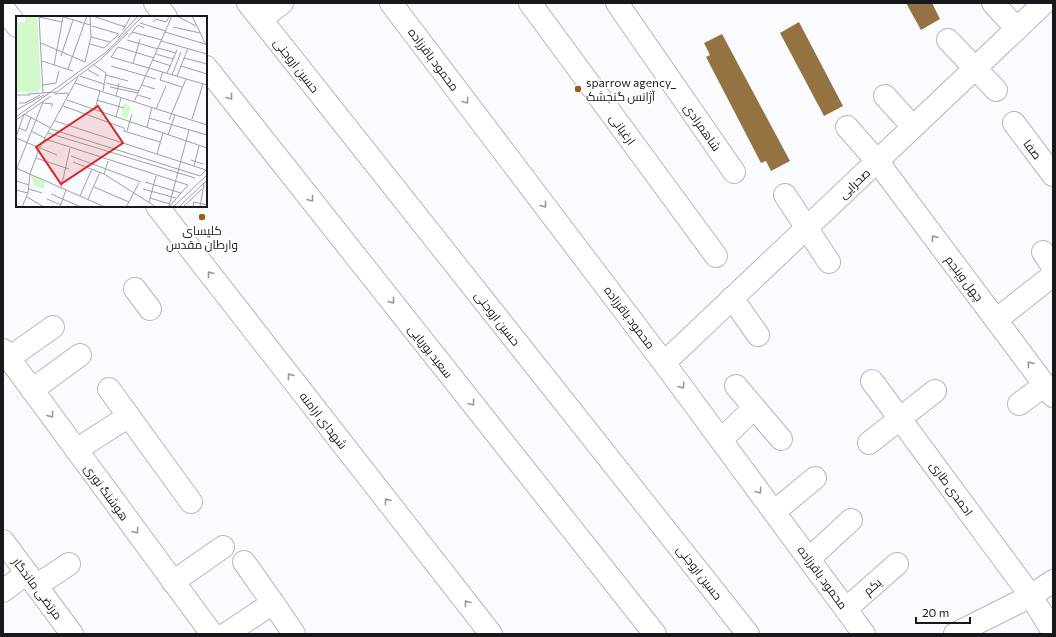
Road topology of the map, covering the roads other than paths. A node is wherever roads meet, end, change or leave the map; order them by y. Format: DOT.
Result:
graph roads {
  1 [pos="155,3"];
  2 [pos="282,3"];
  3 [pos="391,3"];
  4 [pos="530,3"];
  5 [pos="617,3"];
  6 [pos="994,3"];
  7 [pos="1044,3"];
  8 [pos="3,8"];
  9 [pos="255,11"];
  10 [pos="165,16"];
  11 [pos="16,25"];
  12 [pos="1017,29"];
  13 [pos="948,40"];
  14 [pos="207,68"];
  15 [pos="976,68"];
  16 [pos="996,90"];
  17 [pos="885,96"];
  18 [pos="1014,123"];
  19 [pos="847,127"];
  20 [pos="913,127"];
  21 [pos="1049,161"];
  22 [pos="877,162"];
  23 [pos="734,172"];
  24 [pos="785,195"];
  25 [pos="158,207"];
  26 [pos="806,228"];
  27 [pos="716,256"];
  28 [pos="829,262"];
  29 [pos="1053,275"];
  30 [pos="135,289"];
  31 [pos="732,298"];
  32 [pos="150,309"];
  33 [pos="996,320"];
  34 [pos="53,327"];
  35 [pos="758,335"];
  36 [pos="6,354"];
  37 [pos="80,355"];
  38 [pos="664,363"];
  39 [pos="872,381"];
  40 [pos="736,386"];
  41 [pos="109,388"];
  42 [pos="32,390"];
  43 [pos="1049,390"];
  44 [pos="935,391"];
  45 [pos="1019,404"];
  46 [pos="754,408"];
  47 [pos="129,416"];
  48 [pos="900,418"];
  49 [pos="781,439"];
  50 [pos="721,440"];
  51 [pos="869,443"];
  52 [pos="76,450"];
  53 [pos="815,478"];
  54 [pos="191,502"];
  55 [pos="774,512"];
  56 [pos="851,520"];
  57 [pos="3,541"];
  58 [pos="223,547"];
  59 [pos="809,559"];
  60 [pos="244,562"];
  61 [pos="69,564"];
  62 [pos="898,564"];
  63 [pos="32,580"];
  64 [pos="1053,581"];
  65 [pos="173,582"];
  66 [pos="3,591"];
  67 [pos="1031,596"];
  68 [pos="273,603"];
  69 [pos="846,609"];
  70 [pos="64,631"];
  71 [pos="1053,632"];
  72 [pos="212,634"];
  73 [pos="226,634"];
  74 [pos="294,634"];
  75 [pos="491,634"];
  76 [pos="655,634"];
  77 [pos="748,634"];
  78 [pos="864,634"];
  79 [pos="955,634"];
  1 -- 10 [label="street"];
  2 -- 9 [label="street"];
  3 -- 38 [label="street, محمود باقرزاده, one-way"];
  4 -- 27 [label="street, ارغیانی"];
  5 -- 23 [label="street, شاهمرادی"];
  6 -- 12 [label="street"];
  7 -- 12 [label="street, صحرایی"];
  8 -- 11 [label="street"];
  9 -- 77 [label="street, حسین اروجنی"];
  12 -- 15 [label="street, صحرایی"];
  13 -- 15 [label="street"];
  14 -- 76 [label="street, سعید بوریایی, one-way"];
  15 -- 16 [label="street"];
  15 -- 20 [label="street, صحرایی"];
  17 -- 20 [label="street"];
  18 -- 21 [label="street, صفا"];
  19 -- 22 [label="street, چهل وپنجم"];
  20 -- 22 [label="street, صحرایی"];
  22 -- 26 [label="street, صحرایی"];
  33 -- 22 [label="street, چهل وپنجم, one-way"];
  24 -- 26 [label="street"];
  75 -- 25 [label="street, شهدای ارامنه, one-way"];
  26 -- 28 [label="street"];
  26 -- 31 [label="street, صحرایی"];
  29 -- 33 [label="street"];
  30 -- 32 [label="street"];
  31 -- 35 [label="street"];
  31 -- 38 [label="street, صحرایی"];
  43 -- 33 [label="street, چهل وپنجم, one-way"];
  34 -- 36 [label="street"];
  36 -- 42 [label="street, هوشنگ نوری"];
  37 -- 42 [label="street"];
  38 -- 50 [label="street, محمود باقرزاده, one-way"];
  39 -- 48 [label="street, احمدی طاری"];
  40 -- 46 [label="street"];
  41 -- 47 [label="street"];
  42 -- 52 [label="street, هوشنگ نوری, one-way"];
  43 -- 45 [label="street"];
  44 -- 48 [label="street"];
  46 -- 49 [label="street"];
  46 -- 50 [label="street"];
  47 -- 52 [label="street"];
  47 -- 54 [label="street"];
  48 -- 51 [label="street"];
  48 -- 67 [label="street, احمدی طاری"];
  50 -- 55 [label="street, محمود باقرزاده, one-way"];
  52 -- 65 [label="street, هوشنگ نوری, one-way"];
  53 -- 55 [label="street"];
  55 -- 59 [label="street, محمود باقرزاده"];
  56 -- 59 [label="street"];
  57 -- 63 [label="street, مرتضی ماندگار"];
  58 -- 65 [label="street"];
  59 -- 69 [label="street, محمود باقرزاده"];
  60 -- 68 [label="street"];
  61 -- 63 [label="street"];
  62 -- 69 [label="street, یکم"];
  63 -- 66 [label="street"];
  63 -- 70 [label="street, مرتضی ماندگار"];
  64 -- 67 [label="street"];
  65 -- 72 [label="street, هوشنگ نوری"];
  67 -- 71 [label="street, احمدی طاری"];
  67 -- 79 [label="street"];
  68 -- 73 [label="street"];
  68 -- 74 [label="street"];
  69 -- 78 [label="street, محمود باقرزاده"];
}
